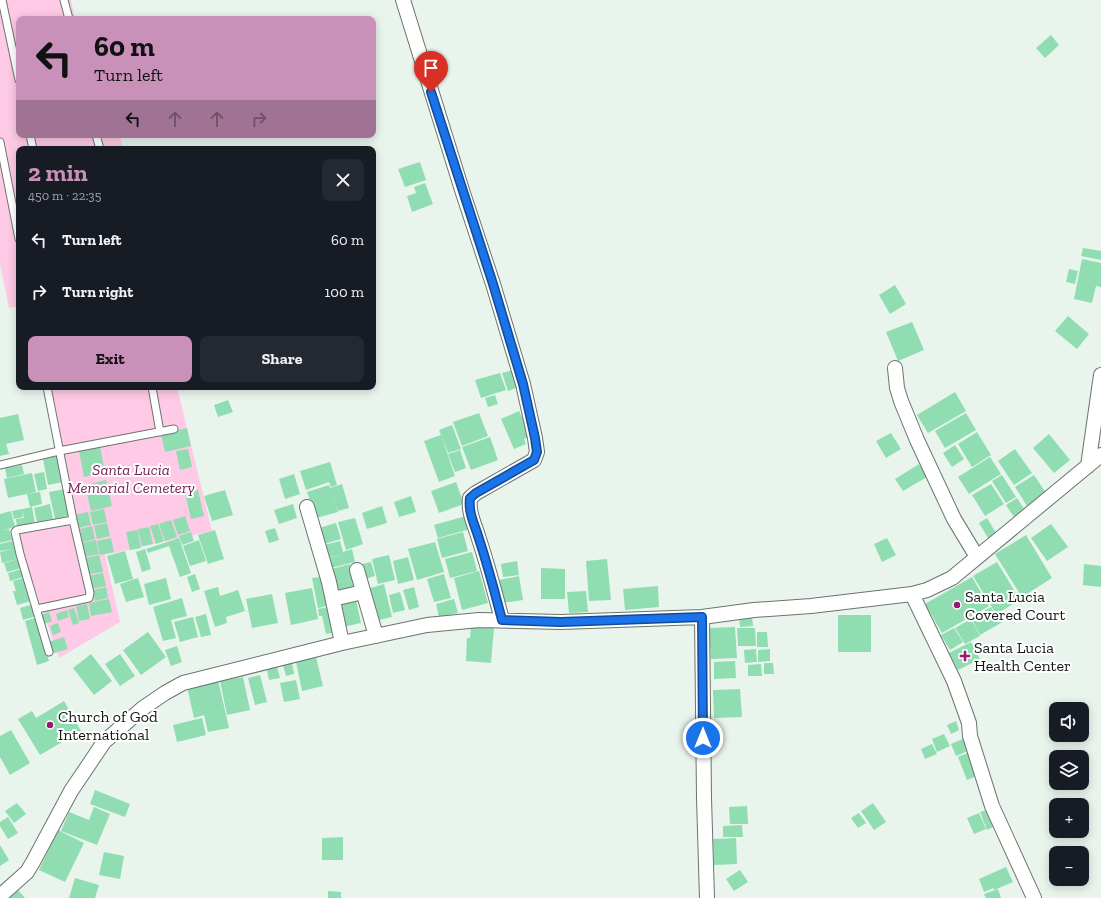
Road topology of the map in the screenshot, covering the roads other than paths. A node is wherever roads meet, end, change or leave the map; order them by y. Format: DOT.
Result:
graph roads {
  1 [pos="2,0"];
  2 [pos="64,0"];
  3 [pos="403,0"];
  4 [pos="68,16"];
  5 [pos="16,66"];
  6 [pos="0,144"];
  7 [pos="16,224"];
  8 [pos="895,368"];
  9 [pos="1101,375"];
  10 [pos="48,390"];
  11 [pos="153,390"];
  12 [pos="174,428"];
  13 [pos="160,432"];
  14 [pos="59,451"];
  15 [pos="1101,455"];
  16 [pos="0,465"];
  17 [pos="1088,466"];
  18 [pos="307,507"];
  19 [pos="73,520"];
  20 [pos="977,557"];
  21 [pos="357,570"];
  22 [pos="363,592"];
  23 [pos="912,594"];
  24 [pos="333,599"];
  25 [pos="37,609"];
  26 [pos="702,617"];
  27 [pos="502,620"];
  28 [pos="376,636"];
  29 [pos="342,643"];
  30 [pos="50,652"];
  31 [pos="0,896"];
  32 [pos="707,898"];
  33 [pos="1034,898"];
  1 -- 5 [label="lane"];
  2 -- 4 [label="lane"];
  3 -- 27 [label="street"];
  6 -- 7 [label="lane"];
  8 -- 20 [label="street"];
  9 -- 17 [label="street"];
  10 -- 14 [label="lane"];
  11 -- 13 [label="lane"];
  12 -- 13 [label="lane"];
  13 -- 14 [label="lane"];
  14 -- 16 [label="lane"];
  14 -- 19 [label="lane"];
  15 -- 17 [label="street"];
  17 -- 20 [label="street"];
  18 -- 24 [label="street"];
  19 -- 25 [label="lane"];
  19 -- 25 [label="lane"];
  20 -- 23 [label="street"];
  21 -- 22 [label="street"];
  22 -- 24 [label="street"];
  22 -- 28 [label="street"];
  23 -- 26 [label="street"];
  23 -- 33 [label="street"];
  24 -- 29 [label="street"];
  25 -- 30 [label="lane"];
  26 -- 27 [label="street"];
  26 -- 32 [label="street"];
  27 -- 28 [label="street"];
  28 -- 29 [label="street"];
  29 -- 31 [label="street"];
}
